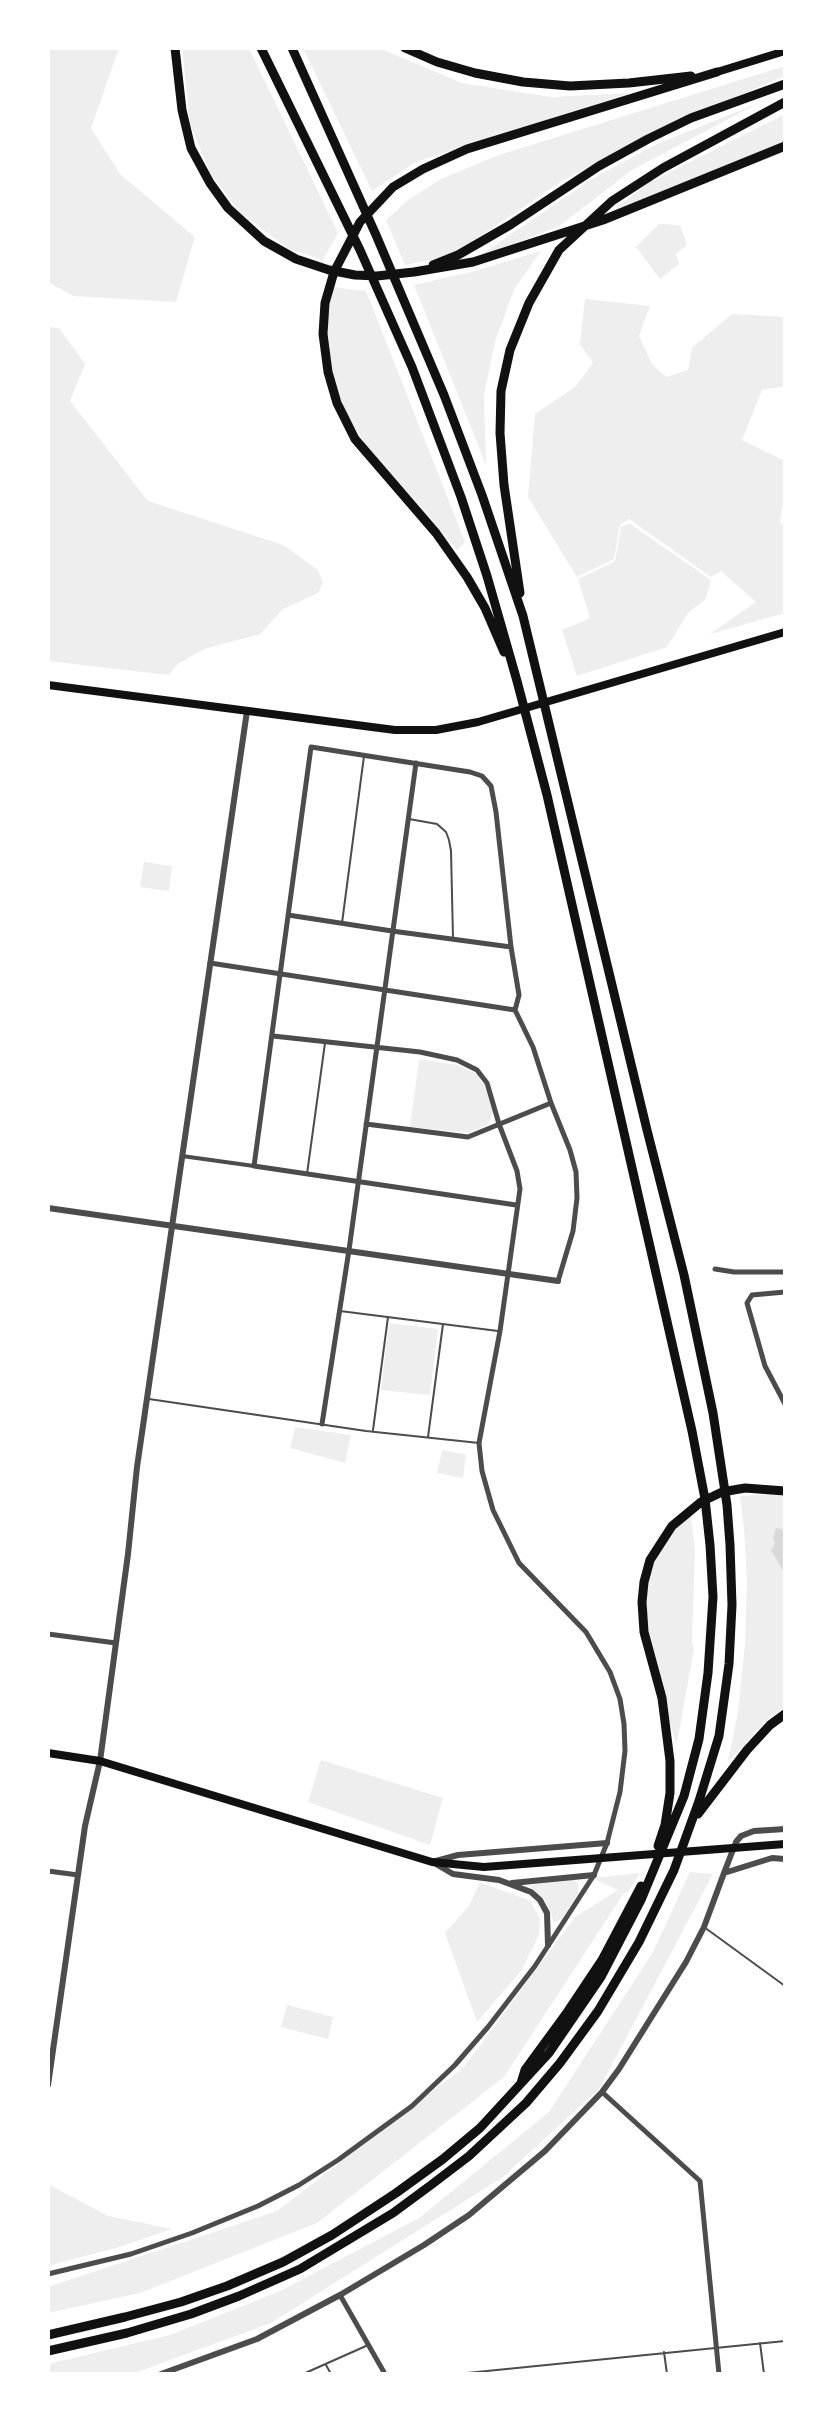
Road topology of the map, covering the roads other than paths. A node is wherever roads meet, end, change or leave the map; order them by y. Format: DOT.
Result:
graph roads {
  1 [pos="175,48"];
  2 [pos="261,48"];
  3 [pos="292,48"];
  4 [pos="405,48"];
  5 [pos="785,51"];
  6 [pos="717,72"];
  7 [pos="785,84"];
  8 [pos="785,102"];
  9 [pos="785,146"];
  10 [pos="414,272"];
  11 [pos="523,616"];
  12 [pos="785,632"];
  13 [pos="517,681"];
  14 [pos="48,685"];
  15 [pos="247,711"];
  16 [pos="364,756"];
  17 [pos="416,763"];
  18 [pos="409,819"];
  19 [pos="288,915"];
  20 [pos="342,923"];
  21 [pos="392,931"];
  22 [pos="453,940"];
  23 [pos="511,947"];
  24 [pos="210,963"];
  25 [pos="280,975"];
  26 [pos="384,989"];
  27 [pos="515,1010"];
  28 [pos="273,1036"];
  29 [pos="325,1043"];
  30 [pos="376,1048"];
  31 [pos="551,1103"];
  32 [pos="366,1124"];
  33 [pos="499,1124"];
  34 [pos="182,1156"];
  35 [pos="254,1166"];
  36 [pos="307,1174"];
  37 [pos="357,1182"];
  38 [pos="516,1204"];
  39 [pos="48,1208"];
  40 [pos="172,1226"];
  41 [pos="349,1250"];
  42 [pos="715,1269"];
  43 [pos="785,1272"];
  44 [pos="507,1275"];
  45 [pos="558,1281"];
  46 [pos="785,1292"];
  47 [pos="340,1311"];
  48 [pos="388,1317"];
  49 [pos="443,1324"];
  50 [pos="500,1331"];
  51 [pos="147,1399"];
  52 [pos="785,1404"];
  53 [pos="322,1424"];
  54 [pos="373,1431"];
  55 [pos="428,1438"];
  56 [pos="479,1443"];
  57 [pos="785,1491"];
  58 [pos="48,1634"];
  59 [pos="116,1643"];
  60 [pos="785,1714"];
  61 [pos="48,1753"];
  62 [pos="100,1761"];
  63 [pos="691,1823"];
  64 [pos="785,1829"];
  65 [pos="607,1843"];
  66 [pos="785,1844"];
  67 [pos="785,1859"];
  68 [pos="432,1862"];
  69 [pos="48,1871"];
  70 [pos="724,1873"];
  71 [pos="78,1875"];
  72 [pos="594,1875"];
  73 [pos="512,1883"];
  74 [pos="704,1927"];
  75 [pos="548,1945"];
  76 [pos="785,1986"];
  77 [pos="48,2085"];
  78 [pos="520,2087"];
  79 [pos="602,2092"];
  80 [pos="48,2274"];
  81 [pos="340,2295"];
  82 [pos="48,2335"];
  83 [pos="785,2341"];
  84 [pos="760,2343"];
  85 [pos="369,2345"];
  86 [pos="716,2346"];
  87 [pos="48,2351"];
  88 [pos="664,2352"];
  89 [pos="326,2365"];
  90 [pos="161,2374"];
  91 [pos="303,2374"];
  92 [pos="331,2374"];
  93 [pos="385,2374"];
  94 [pos="457,2374"];
  95 [pos="667,2374"];
  96 [pos="719,2374"];
  97 [pos="764,2374"];
  1 -- 10 [label="highway"];
  2 -- 13 [label="highway"];
  3 -- 11 [label="highway"];
  4 -- 6 [label="highway"];
  5 -- 6 [label="highway"];
  6 -- 13 [label="highway"];
  7 -- 10 [label="highway"];
  8 -- 11 [label="highway"];
  9 -- 10 [label="highway"];
  11 -- 63 [label="highway"];
  12 -- 15 [label="main road"];
  13 -- 78 [label="highway"];
  14 -- 15 [label="main road"];
  15 -- 24 [label="street"];
  16 -- 17 [label="street"];
  16 -- 19 [label="street"];
  16 -- 20 [label="lane"];
  17 -- 18 [label="street"];
  17 -- 23 [label="street"];
  18 -- 21 [label="street"];
  18 -- 22 [label="lane"];
  19 -- 20 [label="street"];
  19 -- 25 [label="street"];
  20 -- 21 [label="street"];
  21 -- 22 [label="street"];
  21 -- 26 [label="street"];
  22 -- 23 [label="street"];
  23 -- 27 [label="street"];
  24 -- 25 [label="street"];
  24 -- 34 [label="street"];
  25 -- 26 [label="street"];
  25 -- 28 [label="street"];
  26 -- 27 [label="street"];
  26 -- 30 [label="street"];
  27 -- 31 [label="street"];
  28 -- 29 [label="street"];
  28 -- 35 [label="street"];
  29 -- 30 [label="street"];
  29 -- 36 [label="lane"];
  30 -- 32 [label="street"];
  30 -- 33 [label="street"];
  31 -- 33 [label="street"];
  31 -- 45 [label="street"];
  32 -- 33 [label="street"];
  32 -- 37 [label="street"];
  33 -- 38 [label="street"];
  34 -- 35 [label="street"];
  34 -- 40 [label="street"];
  35 -- 36 [label="street"];
  36 -- 37 [label="street"];
  37 -- 38 [label="street"];
  37 -- 41 [label="street"];
  38 -- 44 [label="street"];
  39 -- 40 [label="street"];
  40 -- 41 [label="street"];
  40 -- 51 [label="street"];
  41 -- 44 [label="street"];
  41 -- 47 [label="street"];
  42 -- 43 [label="street"];
  44 -- 45 [label="street"];
  44 -- 50 [label="street"];
  46 -- 52 [label="street"];
  47 -- 48 [label="lane"];
  47 -- 53 [label="street"];
  48 -- 49 [label="lane"];
  48 -- 54 [label="lane"];
  49 -- 50 [label="lane"];
  49 -- 55 [label="lane"];
  50 -- 56 [label="street"];
  51 -- 53 [label="lane"];
  51 -- 59 [label="street"];
  53 -- 54 [label="lane"];
  54 -- 55 [label="lane"];
  55 -- 56 [label="lane"];
  56 -- 65 [label="street"];
  57 -- 78 [label="highway"];
  58 -- 59 [label="street"];
  59 -- 62 [label="street"];
  60 -- 63 [label="highway"];
  61 -- 62 [label="main road"];
  62 -- 68 [label="main road"];
  62 -- 71 [label="street"];
  63 -- 87 [label="highway"];
  64 -- 70 [label="street"];
  65 -- 68 [label="street"];
  65 -- 72 [label="street"];
  66 -- 68 [label="main road"];
  67 -- 70 [label="street"];
  68 -- 73 [label="street"];
  69 -- 71 [label="street"];
  70 -- 74 [label="street"];
  71 -- 77 [label="street"];
  72 -- 73 [label="street"];
  72 -- 75 [label="street"];
  73 -- 75 [label="street"];
  74 -- 76 [label="lane"];
  74 -- 79 [label="street"];
  75 -- 80 [label="street"];
  78 -- 82 [label="highway"];
  79 -- 81 [label="street"];
  79 -- 86 [label="street"];
  81 -- 85 [label="street"];
  81 -- 90 [label="street"];
  83 -- 84 [label="lane"];
  84 -- 86 [label="lane"];
  84 -- 97 [label="lane"];
  85 -- 89 [label="lane"];
  85 -- 93 [label="street"];
  86 -- 88 [label="lane"];
  86 -- 96 [label="street"];
  88 -- 94 [label="lane"];
  88 -- 95 [label="lane"];
  89 -- 91 [label="lane"];
  89 -- 92 [label="lane"];
}
